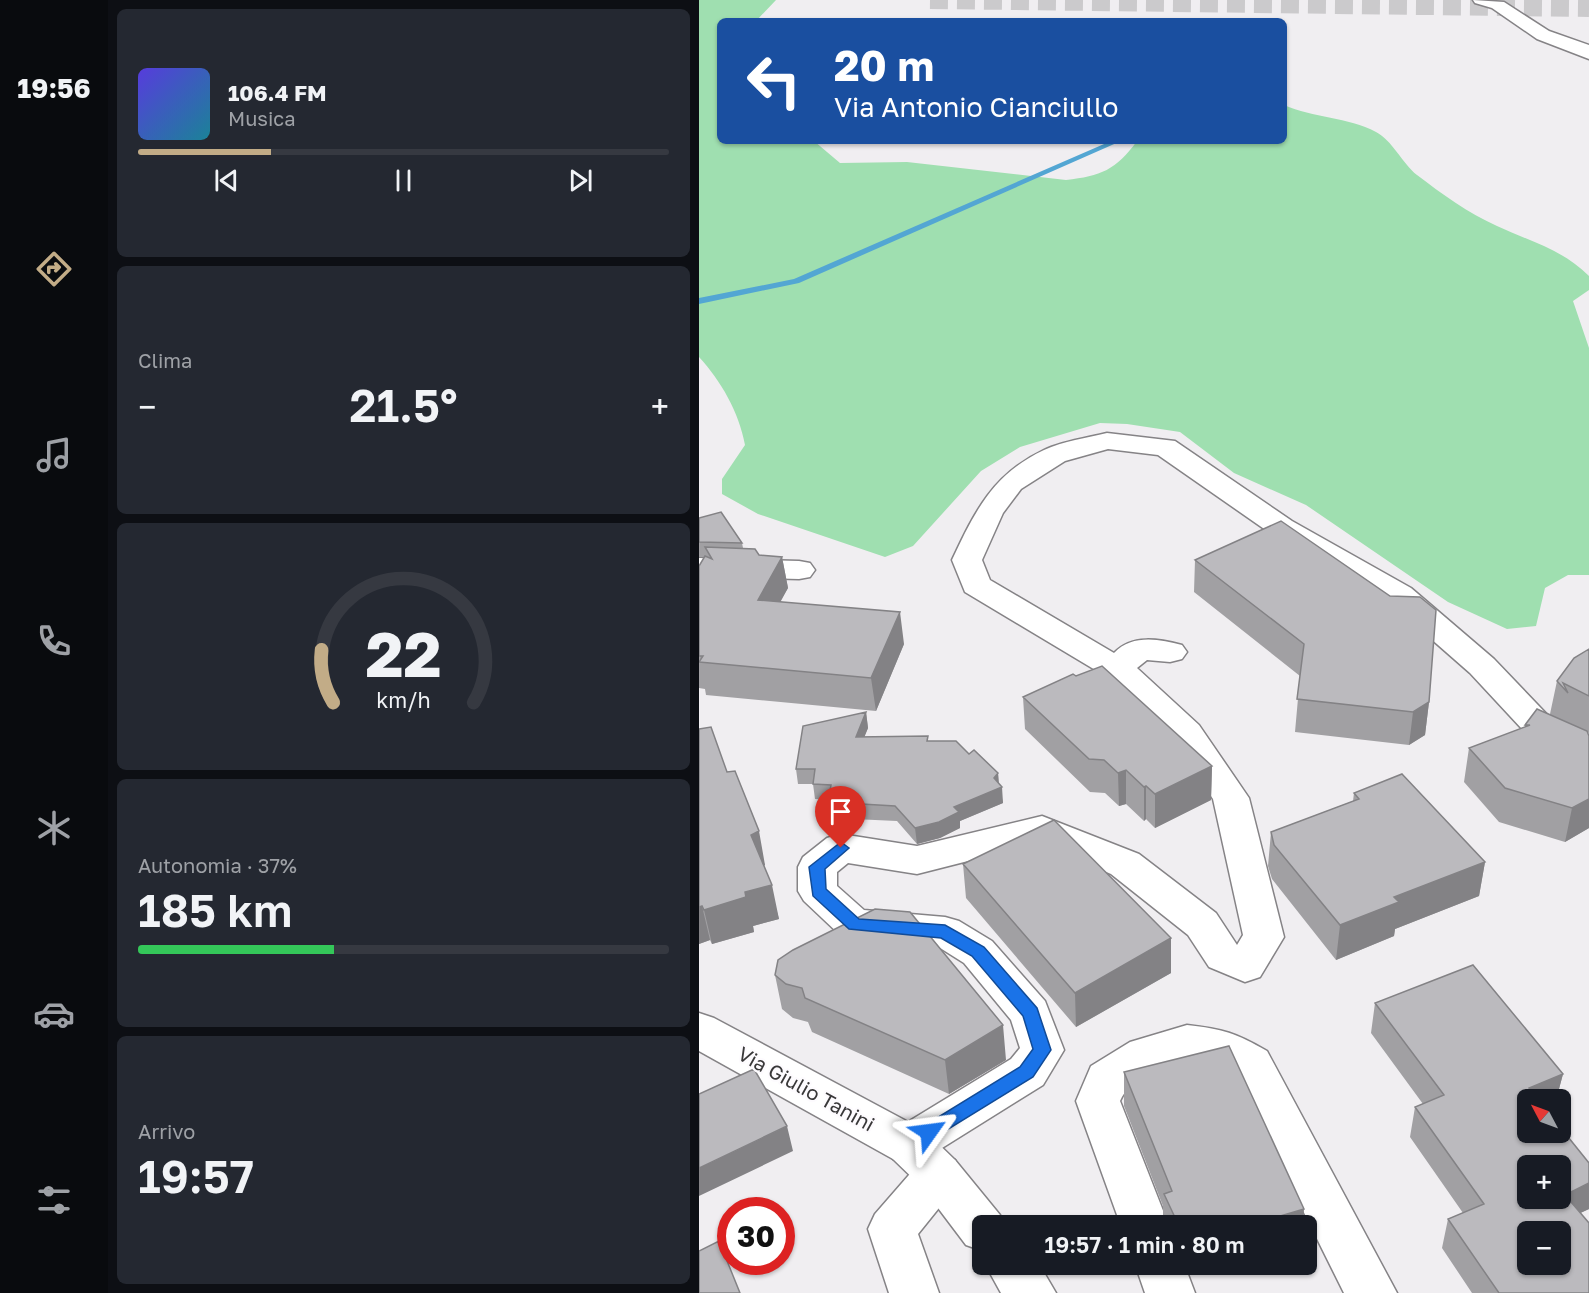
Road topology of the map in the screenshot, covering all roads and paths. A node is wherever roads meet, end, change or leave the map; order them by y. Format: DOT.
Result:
graph roads {
  1 [pos="1481,0"];
  2 [pos="1589,54"];
  3 [pos="699,567"];
  4 [pos="799,570"];
  5 [pos="1170,652"];
  6 [pos="1482,666"];
  7 [pos="1119,670"];
  8 [pos="1589,754"];
  9 [pos="1589,770"];
  10 [pos="699,1030"];
  11 [pos="924,1159"];
  12 [pos="1141,1215"];
  13 [pos="972,1217"];
  14 [pos="1017,1275"];
  15 [pos="1163,1275"];
  16 [pos="914,1293"];
  17 [pos="1031,1293"];
  18 [pos="1170,1293"];
  19 [pos="1372,1293"];
  1 -- 2 [label="street"];
  3 -- 4 [label="street"];
  5 -- 7 [label="street"];
  6 -- 7 [label="street"];
  6 -- 8 [label="street"];
  6 -- 9 [label="street"];
  7 -- 11 [label="street"];
  10 -- 11 [label="street, Via Giulio Tanini"];
  11 -- 13 [label="street, Via Giulio Tanini"];
  11 -- 16 [label="street"];
  12 -- 19 [label="street"];
  14 -- 17 [label="street"];
  15 -- 18 [label="street"];
}
